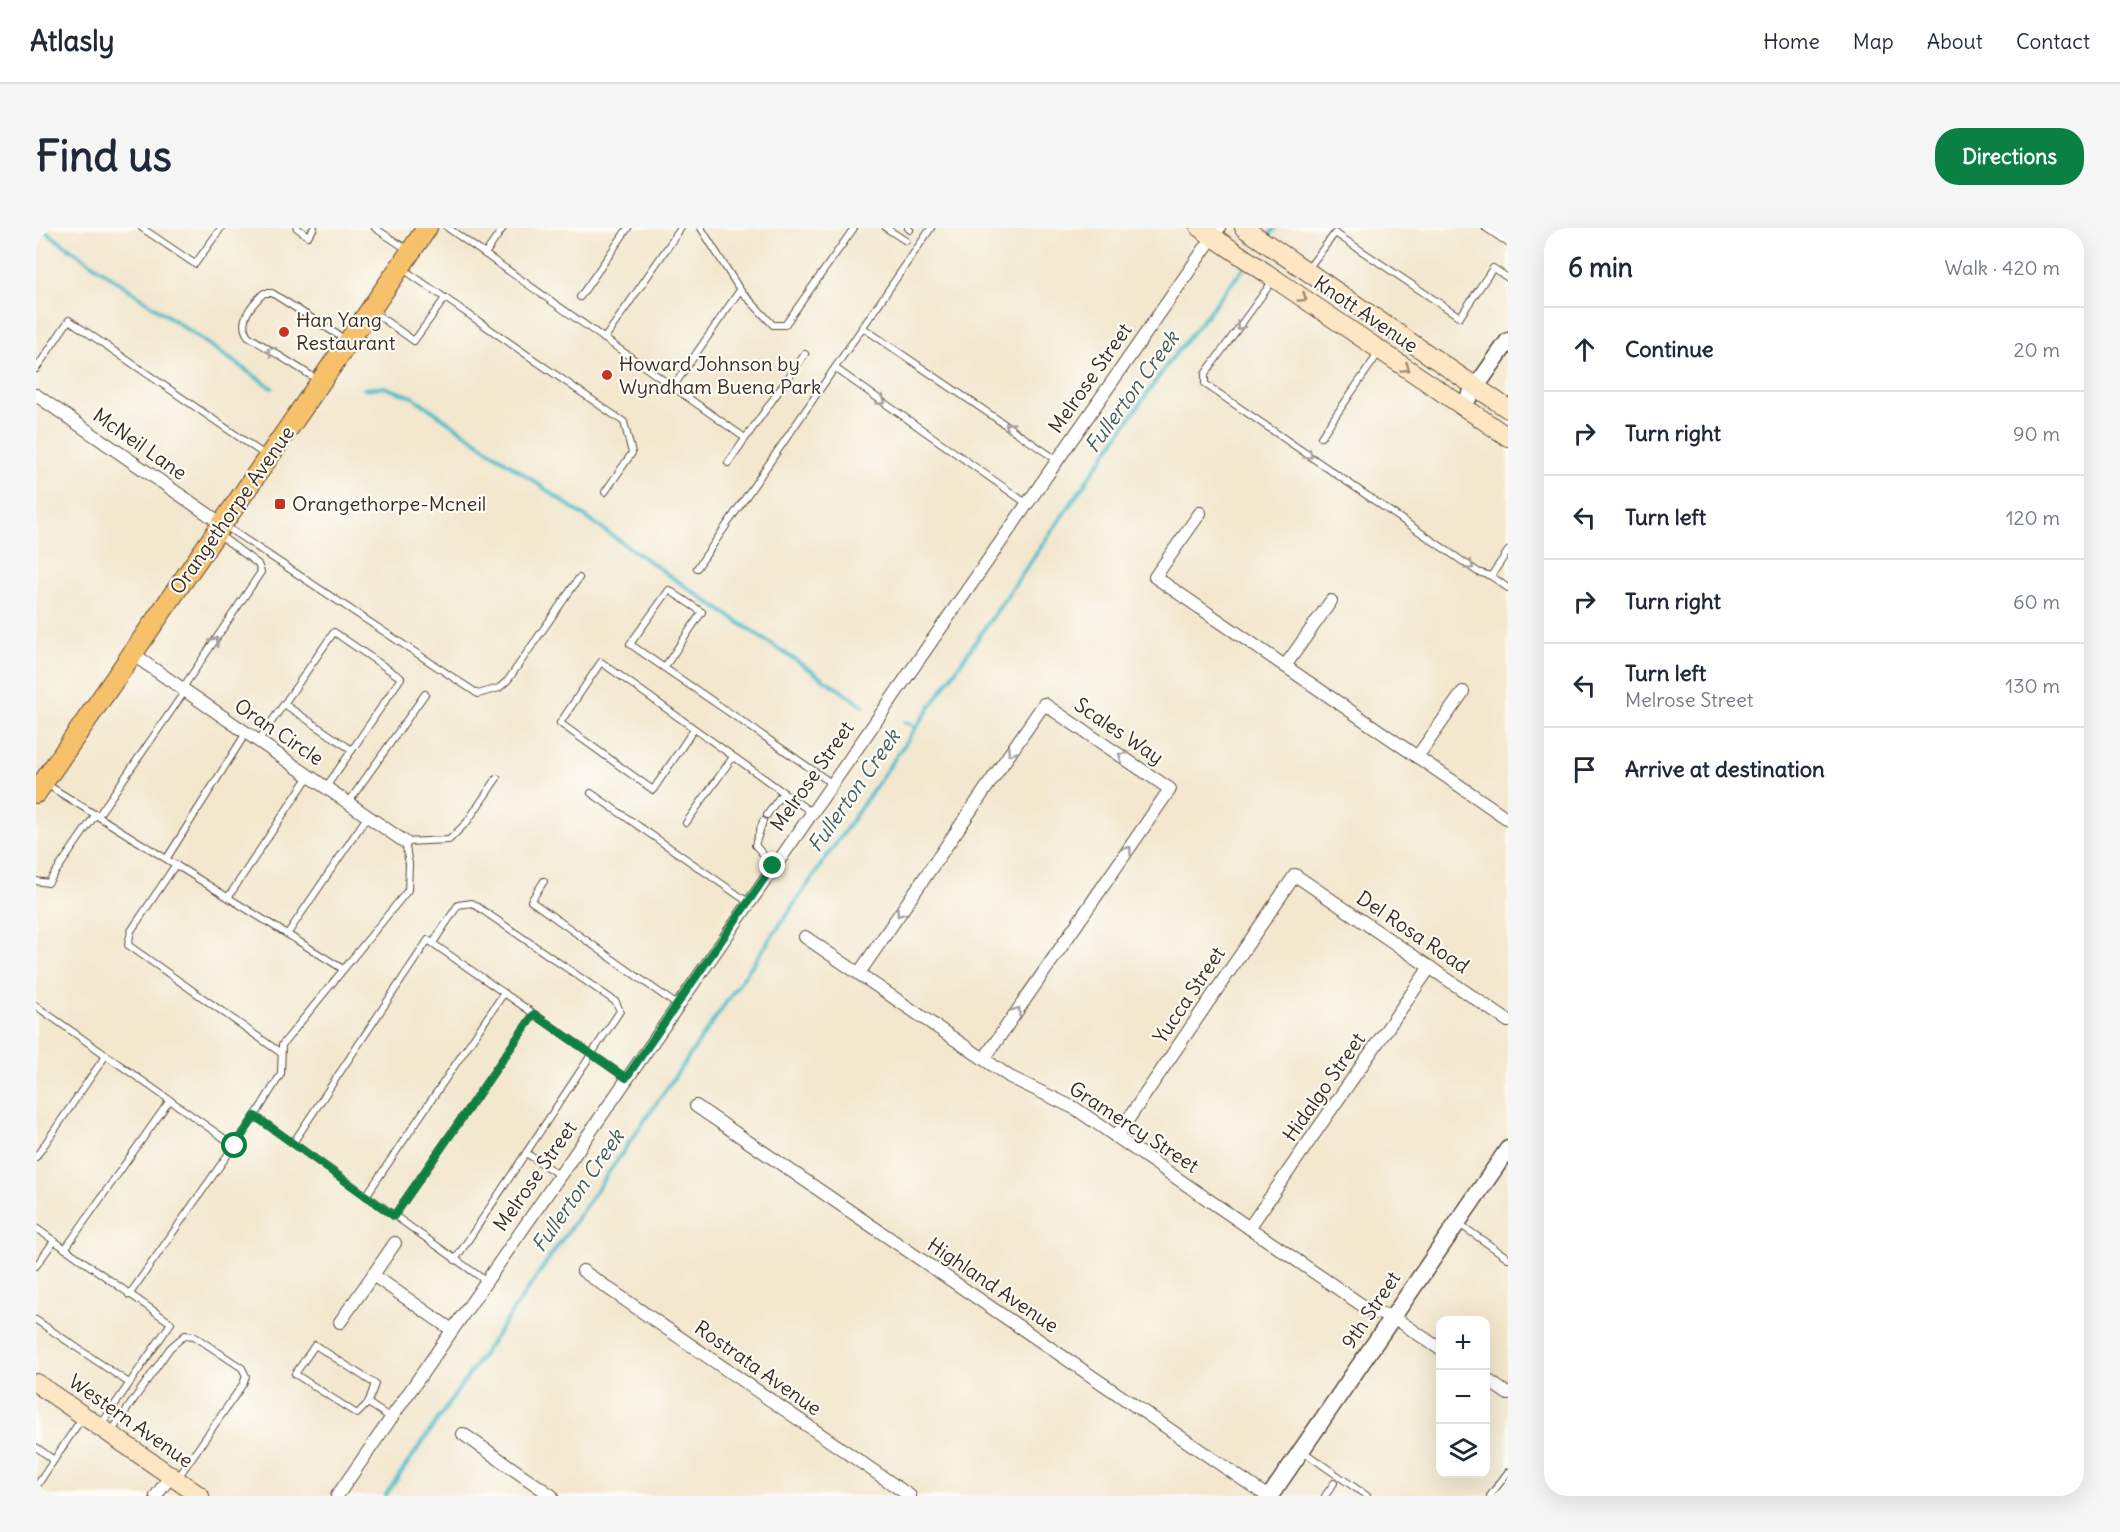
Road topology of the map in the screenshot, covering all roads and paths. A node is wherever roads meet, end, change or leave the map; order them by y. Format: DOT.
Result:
graph roads {
  1 [pos="142,228"];
  2 [pos="220,228"];
  3 [pos="297,228"];
  4 [pos="314,228"];
  5 [pos="375,228"];
  6 [pos="427,228"];
  7 [pos="448,228"];
  8 [pos="503,228"];
  9 [pos="628,228"];
  10 [pos="681,228"];
  11 [pos="701,228"];
  12 [pos="854,228"];
  13 [pos="886,228"];
  14 [pos="930,228"];
  15 [pos="1486,228"];
  16 [pos="1245,229"];
  17 [pos="1210,231"];
  18 [pos="906,242"];
  19 [pos="1508,243"];
  20 [pos="485,254"];
  21 [pos="405,260"];
  22 [pos="1307,271"];
  23 [pos="1270,276"];
  24 [pos="1508,278"];
  25 [pos="740,290"];
  26 [pos="580,297"];
  27 [pos="445,298"];
  28 [pos="370,310"];
  29 [pos="862,327"];
  30 [pos="604,339"];
  31 [pos="1508,341"];
  32 [pos="348,342"];
  33 [pos="1380,350"];
  34 [pos="805,354"];
  35 [pos="835,368"];
  36 [pos="36,369"];
  37 [pos="321,382"];
  38 [pos="673,387"];
  39 [pos="1476,387"];
  40 [pos="36,395"];
  41 [pos="1462,406"];
  42 [pos="1508,409"];
  43 [pos="1321,437"];
  44 [pos="1508,437"];
  45 [pos="746,438"];
  46 [pos="268,457"];
  47 [pos="1057,460"];
  48 [pos="728,463"];
  49 [pos="605,492"];
  50 [pos="1026,503"];
  51 [pos="1200,513"];
  52 [pos="219,529"];
  53 [pos="1508,551"];
  54 [pos="697,568"];
  55 [pos="1491,576"];
  56 [pos="579,578"];
  57 [pos="1508,588"];
  58 [pos="1331,601"];
  59 [pos="132,654"];
  60 [pos="1285,666"];
  61 [pos="664,668"];
  62 [pos="183,690"];
  63 [pos="1463,692"];
  64 [pos="425,694"];
  65 [pos="284,704"];
  66 [pos="694,729"];
  67 [pos="246,733"];
  68 [pos="258,741"];
  69 [pos="352,750"];
  70 [pos="733,757"];
  71 [pos="1416,757"];
  72 [pos="309,776"];
  73 [pos="497,778"];
  74 [pos="831,783"];
  75 [pos="39,785"];
  76 [pos="326,788"];
  77 [pos="783,792"];
  78 [pos="591,793"];
  79 [pos="348,803"];
  80 [pos="811,812"];
  81 [pos="97,815"];
  82 [pos="367,817"];
  83 [pos="1508,819"];
  84 [pos="686,823"];
  85 [pos="405,842"];
  86 [pos="167,858"];
  87 [pos="176,864"];
  88 [pos="773,866"];
  89 [pos="1295,875"];
  90 [pos="36,881"];
  91 [pos="544,881"];
  92 [pos="229,896"];
  93 [pos="748,902"];
  94 [pos="288,933"];
  95 [pos="806,937"];
  96 [pos="433,943"];
  97 [pos="1430,968"];
  98 [pos="343,969"];
  99 [pos="859,973"];
  100 [pos="504,993"];
  101 [pos="677,1005"];
  102 [pos="36,1006"];
  103 [pos="534,1014"];
  104 [pos="1508,1021"];
  105 [pos="282,1053"];
  106 [pos="592,1054"];
  107 [pos="106,1056"];
  108 [pos="984,1059"];
  109 [pos="626,1078"];
  110 [pos="170,1100"];
  111 [pos="696,1106"];
  112 [pos="255,1116"];
  113 [pos="1116,1137"];
  114 [pos="293,1143"];
  115 [pos="235,1146"];
  116 [pos="1508,1149"];
  117 [pos="526,1153"];
  118 [pos="36,1156"];
  119 [pos="559,1175"];
  120 [pos="366,1196"];
  121 [pos="394,1216"];
  122 [pos="1457,1222"];
  123 [pos="36,1228"];
  124 [pos="1250,1228"];
  125 [pos="54,1241"];
  126 [pos="395,1243"];
  127 [pos="65,1249"];
  128 [pos="1508,1258"];
  129 [pos="455,1260"];
  130 [pos="36,1266"];
  131 [pos="583,1272"];
  132 [pos="373,1275"];
  133 [pos="486,1281"];
  134 [pos="129,1295"];
  135 [pos="1392,1317"];
  136 [pos="36,1320"];
  137 [pos="340,1322"];
  138 [pos="452,1330"];
  139 [pos="1436,1346"];
  140 [pos="1490,1382"];
  141 [pos="36,1383"];
  142 [pos="129,1383"];
  143 [pos="1508,1394"];
  144 [pos="368,1402"];
  145 [pos="84,1416"];
  146 [pos="391,1418"];
  147 [pos="105,1430"];
  148 [pos="463,1434"];
  149 [pos="36,1447"];
  150 [pos="1301,1450"];
  151 [pos="54,1460"];
  152 [pos="1508,1472"];
  153 [pos="174,1477"];
  154 [pos="1334,1483"];
  155 [pos="36,1487"];
  156 [pos="156,1496"];
  157 [pos="200,1496"];
  158 [pos="337,1496"];
  159 [pos="552,1496"];
  160 [pos="910,1496"];
  161 [pos="1270,1496"];
  162 [pos="1325,1496"];
  163 [pos="1367,1496"];
  164 [pos="1490,1496"];
  1 -- 2 [label="lane"];
  3 -- 4 [label="lane"];
  5 -- 21 [label="lane"];
  6 -- 21 [label="main road, Orangethorpe Avenue"];
  7 -- 20 [label="lane"];
  8 -- 20 [label="lane"];
  9 -- 26 [label="lane"];
  10 -- 30 [label="lane"];
  11 -- 25 [label="lane"];
  12 -- 25 [label="lane"];
  13 -- 18 [label="lane"];
  14 -- 29 [label="lane"];
  15 -- 19 [label="lane"];
  16 -- 22 [label="main road, Knott Avenue"];
  17 -- 23 [label="main road, Knott Avenue"];
  17 -- 47 [label="street, Melrose Street"];
  20 -- 30 [label="lane"];
  21 -- 27 [label="lane"];
  21 -- 28 [label="main road, Orangethorpe Avenue"];
  22 -- 24 [label="lane"];
  22 -- 39 [label="main road, Knott Avenue"];
  23 -- 33 [label="main road, Knott Avenue, one-way"];
  23 -- 55 [label="lane, one-way"];
  25 -- 38 [label="lane"];
  27 -- 28 [label="lane"];
  27 -- 49 [label="lane"];
  28 -- 32 [label="main road, Orangethorpe Avenue"];
  29 -- 35 [label="lane"];
  47 -- 29 [label="lane, one-way"];
  30 -- 38 [label="lane"];
  31 -- 39 [label="street"];
  32 -- 37 [label="main road, Orangethorpe Avenue"];
  37 -- 32 [label="lane, one-way"];
  33 -- 41 [label="main road, Knott Avenue, one-way"];
  33 -- 43 [label="lane"];
  34 -- 45 [label="lane"];
  35 -- 50 [label="lane, one-way"];
  35 -- 54 [label="lane"];
  36 -- 46 [label="lane"];
  37 -- 46 [label="main road, Orangethorpe Avenue"];
  38 -- 45 [label="lane"];
  39 -- 41 [label="street"];
  39 -- 42 [label="main road, Knott Avenue"];
  40 -- 52 [label="street, McNeil Lane"];
  41 -- 44 [label="main road, Knott Avenue"];
  45 -- 48 [label="lane"];
  46 -- 52 [label="main road, Orangethorpe Avenue"];
  47 -- 50 [label="street, Melrose Street"];
  50 -- 74 [label="street, Melrose Street"];
  51 -- 60 [label="street"];
  52 -- 56 [label="lane"];
  52 -- 59 [label="main road, Orangethorpe Avenue"];
  62 -- 52 [label="lane, one-way"];
  53 -- 55 [label="lane"];
  55 -- 57 [label="lane"];
  58 -- 60 [label="street"];
  59 -- 62 [label="street, Oran Circle"];
  59 -- 75 [label="main road, Orangethorpe Avenue"];
  60 -- 71 [label="street"];
  61 -- 61 [label="lane"];
  61 -- 74 [label="lane"];
  62 -- 67 [label="street, Oran Circle"];
  62 -- 81 [label="lane"];
  63 -- 71 [label="street"];
  64 -- 79 [label="lane"];
  65 -- 68 [label="lane"];
  65 -- 69 [label="lane"];
  65 -- 69 [label="lane"];
  66 -- 66 [label="lane"];
  66 -- 70 [label="lane"];
  67 -- 68 [label="street, Oran Circle"];
  67 -- 86 [label="lane"];
  68 -- 72 [label="street, Oran Circle"];
  69 -- 76 [label="lane"];
  70 -- 77 [label="lane"];
  70 -- 84 [label="lane"];
  71 -- 83 [label="street"];
  72 -- 76 [label="street, Oran Circle"];
  72 -- 92 [label="lane"];
  73 -- 85 [label="lane"];
  74 -- 80 [label="street, Melrose Street"];
  75 -- 81 [label="lane"];
  76 -- 79 [label="street, Oran Circle"];
  77 -- 80 [label="lane"];
  77 -- 88 [label="lane"];
  78 -- 93 [label="lane"];
  79 -- 82 [label="street, Oran Circle"];
  80 -- 88 [label="street, Melrose Street"];
  81 -- 86 [label="lane"];
  81 -- 90 [label="lane"];
  82 -- 85 [label="street, Oran Circle"];
  82 -- 94 [label="lane"];
  85 -- 98 [label="lane"];
  86 -- 87 [label="lane"];
  87 -- 92 [label="lane"];
  87 -- 105 [label="lane"];
  88 -- 93 [label="street, Melrose Street"];
  89 -- 97 [label="street, Del Rosa Road"];
  89 -- 113 [label="street, Yucca Street"];
  91 -- 101 [label="lane"];
  92 -- 94 [label="lane"];
  93 -- 101 [label="street, Melrose Street"];
  94 -- 98 [label="lane"];
  95 -- 99 [label="street, Gramercy Street"];
  96 -- 100 [label="lane"];
  96 -- 106 [label="lane"];
  96 -- 114 [label="lane"];
  97 -- 104 [label="street, Del Rosa Road"];
  97 -- 124 [label="street, Hidalgo Street"];
  98 -- 105 [label="lane"];
  99 -- 108 [label="street, Gramercy Street"];
  108 -- 99 [label="street, Scales Way, one-way"];
  100 -- 103 [label="lane"];
  100 -- 120 [label="lane"];
  101 -- 109 [label="street, Melrose Street"];
  102 -- 107 [label="lane"];
  103 -- 106 [label="lane"];
  103 -- 121 [label="lane"];
  105 -- 112 [label="lane"];
  106 -- 109 [label="lane"];
  106 -- 117 [label="lane"];
  107 -- 110 [label="lane"];
  107 -- 118 [label="lane"];
  108 -- 113 [label="street, Gramercy Street"];
  109 -- 119 [label="street, Melrose Street"];
  110 -- 115 [label="lane"];
  110 -- 127 [label="lane"];
  111 -- 161 [label="street, Highland Avenue"];
  112 -- 114 [label="lane"];
  112 -- 115 [label="lane"];
  113 -- 124 [label="street, Gramercy Street"];
  114 -- 120 [label="lane"];
  115 -- 134 [label="lane"];
  116 -- 122 [label="street, 9th Street"];
  117 -- 119 [label="lane"];
  117 -- 129 [label="lane"];
  119 -- 133 [label="street, Melrose Street"];
  120 -- 121 [label="lane"];
  121 -- 129 [label="lane"];
  122 -- 128 [label="lane"];
  122 -- 135 [label="street, 9th Street"];
  123 -- 125 [label="lane"];
  124 -- 135 [label="street, Gramercy Street"];
  125 -- 127 [label="lane"];
  125 -- 130 [label="lane"];
  126 -- 132 [label="street"];
  127 -- 134 [label="lane"];
  129 -- 133 [label="lane"];
  131 -- 160 [label="street, Rostrata Avenue"];
  132 -- 137 [label="street"];
  132 -- 138 [label="street"];
  133 -- 138 [label="street, Melrose Street"];
  134 -- 142 [label="lane"];
  135 -- 139 [label="street, Gramercy Street"];
  135 -- 150 [label="street, 9th Street"];
  136 -- 142 [label="lane"];
  138 -- 146 [label="street, Melrose Street"];
  140 -- 143 [label="street"];
  141 -- 145 [label="main road, Western Avenue"];
  142 -- 147 [label="lane"];
  144 -- 144 [label="lane"];
  144 -- 146 [label="lane"];
  145 -- 147 [label="main road, Western Avenue"];
  145 -- 151 [label="lane"];
  146 -- 158 [label="street, Melrose Street"];
  147 -- 153 [label="main road, Western Avenue"];
  147 -- 153 [label="lane"];
  148 -- 159 [label="street"];
  149 -- 151 [label="lane"];
  150 -- 161 [label="street, 9th Street"];
  150 -- 163 [label="lane"];
  151 -- 155 [label="lane"];
  152 -- 164 [label="lane"];
  153 -- 156 [label="street"];
  153 -- 157 [label="main road, Western Avenue"];
  154 -- 162 [label="lane"];
}
